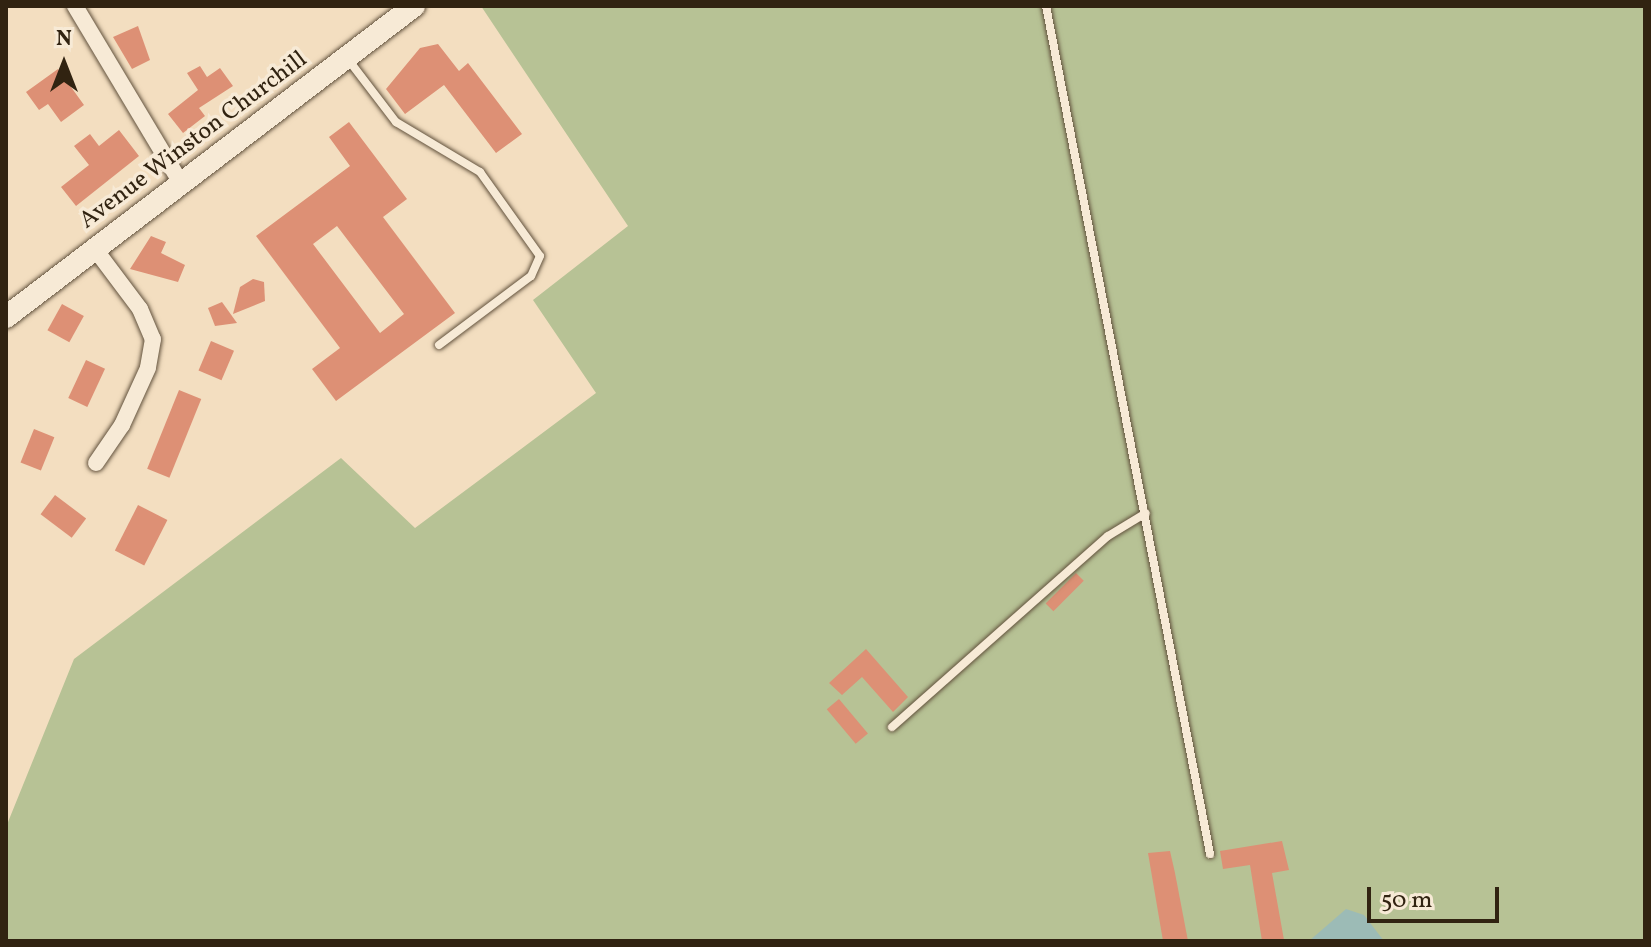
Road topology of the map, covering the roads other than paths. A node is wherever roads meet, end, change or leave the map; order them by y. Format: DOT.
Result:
graph roads {
  1 [pos="75,6"];
  2 [pos="414,6"];
  3 [pos="1046,6"];
  4 [pos="347,58"];
  5 [pos="181,183"];
  6 [pos="95,249"];
  7 [pos="6,317"];
  8 [pos="439,345"];
  9 [pos="96,463"];
  10 [pos="1146,513"];
  11 [pos="892,727"];
  12 [pos="1210,854"];
  1 -- 5 [label="street"];
  2 -- 4 [label="main road, Avenue Winston Churchill"];
  3 -- 10 [label="lane"];
  4 -- 5 [label="main road, Avenue Winston Churchill"];
  4 -- 8 [label="lane"];
  5 -- 6 [label="main road, Avenue Winston Churchill"];
  6 -- 7 [label="main road, Avenue Winston Churchill"];
  6 -- 9 [label="street"];
  10 -- 11 [label="lane"];
  10 -- 12 [label="lane"];
}
